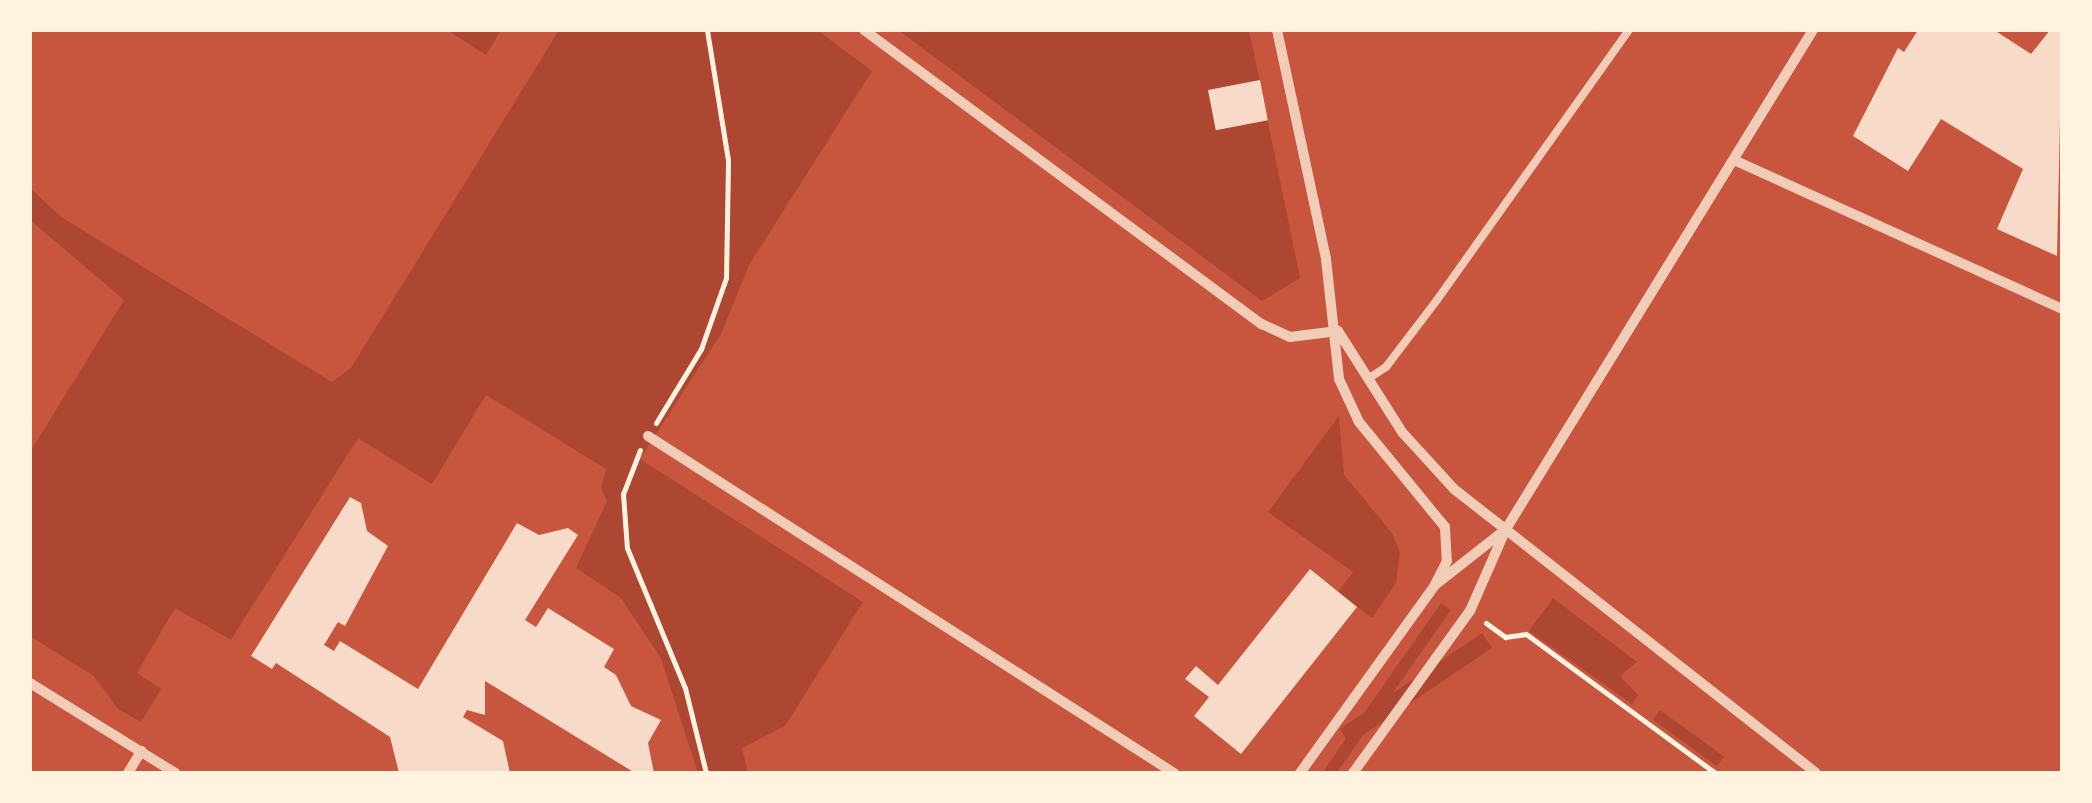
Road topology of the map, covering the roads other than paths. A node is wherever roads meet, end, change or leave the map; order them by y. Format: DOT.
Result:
graph roads {
  1 [pos="864,30"];
  2 [pos="1278,30"];
  3 [pos="1629,30"];
  4 [pos="1812,30"];
  5 [pos="1734,160"];
  6 [pos="2062,309"];
  7 [pos="1338,332"];
  8 [pos="1368,379"];
  9 [pos="648,436"];
  10 [pos="1506,529"];
  11 [pos="1435,586"];
  12 [pos="30,683"];
  13 [pos="141,751"];
  14 [pos="128,773"];
  15 [pos="175,773"];
  16 [pos="1174,773"];
  17 [pos="1300,773"];
  18 [pos="1353,773"];
  19 [pos="1816,773"];
  1 -- 7 [label="street"];
  2 -- 7 [label="street"];
  3 -- 8 [label="lane"];
  4 -- 5 [label="street"];
  5 -- 6 [label="street"];
  5 -- 10 [label="street"];
  7 -- 8 [label="street"];
  7 -- 11 [label="street"];
  8 -- 10 [label="street"];
  9 -- 16 [label="street"];
  10 -- 11 [label="street"];
  10 -- 18 [label="street"];
  10 -- 19 [label="street"];
  11 -- 17 [label="street"];
  12 -- 13 [label="street"];
  13 -- 14 [label="street"];
  13 -- 15 [label="street"];
}
